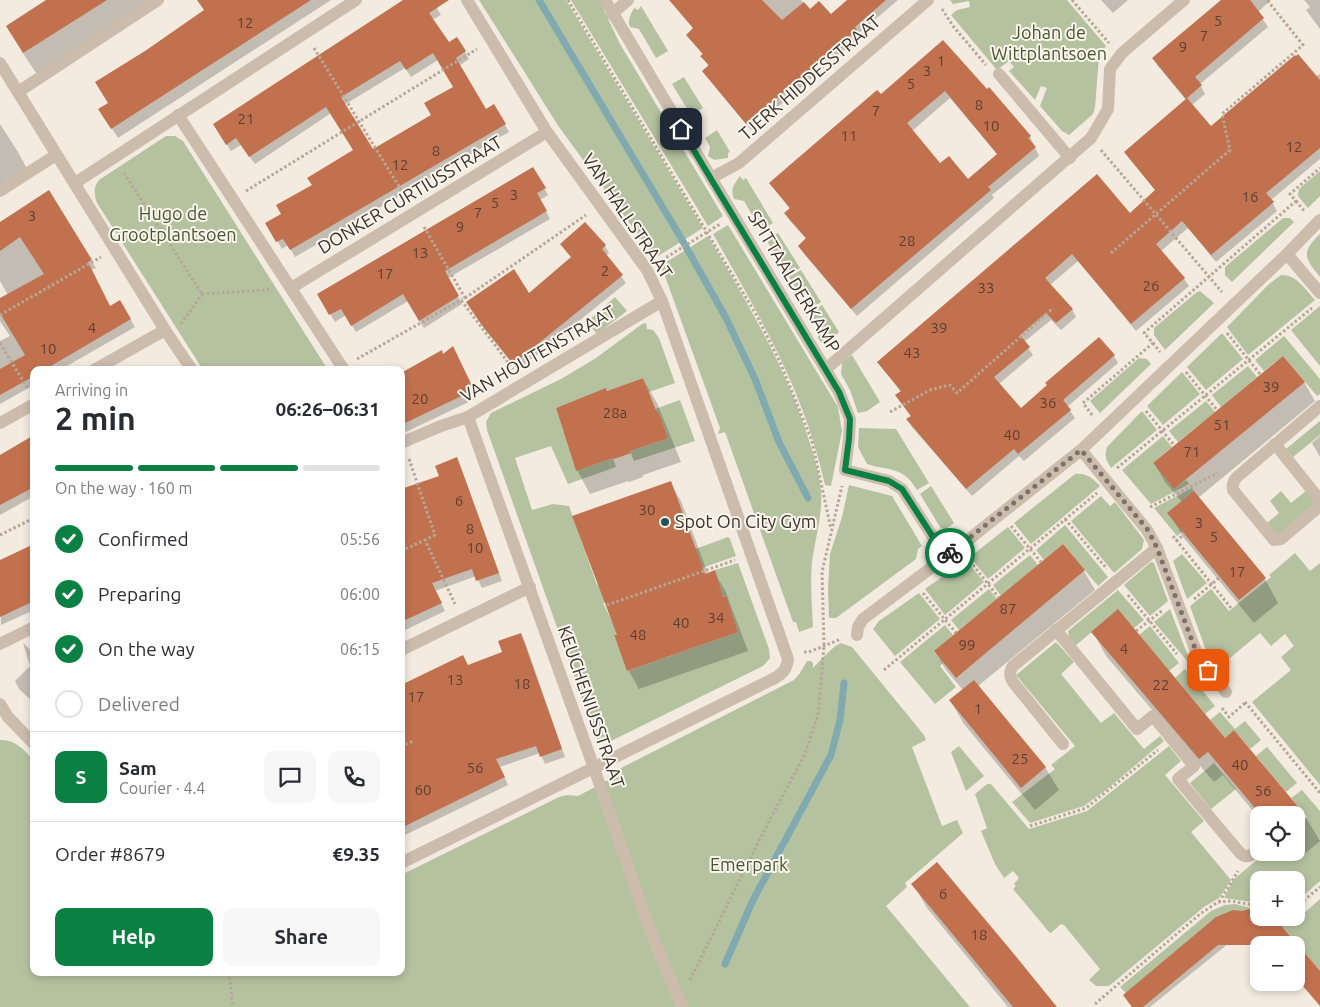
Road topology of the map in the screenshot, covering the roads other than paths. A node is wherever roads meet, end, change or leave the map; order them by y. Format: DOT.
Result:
graph roads {
  1 [pos="158,0"];
  2 [pos="356,0"];
  3 [pos="467,0"];
  4 [pos="605,0"];
  5 [pos="628,0"];
  6 [pos="928,0"];
  7 [pos="1184,0"];
  8 [pos="612,14"];
  9 [pos="0,63"];
  10 [pos="999,74"];
  11 [pos="18,92"];
  12 [pos="178,115"];
  13 [pos="547,132"];
  14 [pos="56,155"];
  15 [pos="1070,158"];
  16 [pos="711,178"];
  17 [pos="75,183"];
  18 [pos="0,191"];
  19 [pos="1320,220"];
  20 [pos="1287,254"];
  21 [pos="288,283"];
  22 [pos="1320,294"];
  23 [pos="662,301"];
  24 [pos="167,332"];
  25 [pos="102,366"];
  26 [pos="189,366"];
  27 [pos="341,366"];
  28 [pos="826,369"];
  29 [pos="30,402"];
  30 [pos="1320,406"];
  31 [pos="468,417"];
  32 [pos="0,423"];
  33 [pos="405,442"];
  34 [pos="1275,444"];
  35 [pos="1081,450"];
  36 [pos="1320,500"];
  37 [pos="1320,506"];
  38 [pos="1157,548"];
  39 [pos="946,557"];
  40 [pos="530,587"];
  41 [pos="30,629"];
  42 [pos="1056,630"];
  43 [pos="856,635"];
  44 [pos="0,644"];
  45 [pos="405,648"];
  46 [pos="1226,692"];
  47 [pos="0,704"];
  48 [pos="4,718"];
  49 [pos="30,741"];
  50 [pos="1063,744"];
  51 [pos="594,768"];
  52 [pos="1250,855"];
  53 [pos="405,861"];
  54 [pos="681,1004"];
  1 -- 11 [label="street"];
  2 -- 12 [label="street"];
  3 -- 13 [label="street, VAN HALLSTRAAT"];
  4 -- 8 [label="street, SPITTAALDERKAMP"];
  5 -- 8 [label="street"];
  6 -- 16 [label="street, TJERK HIDDESSTRAAT"];
  7 -- 15 [label="street"];
  8 -- 16 [label="street, SPITTAALDERKAMP"];
  9 -- 11 [label="street"];
  10 -- 15 [label="street"];
  11 -- 14 [label="street"];
  12 -- 17 [label="street"];
  12 -- 21 [label="street"];
  13 -- 21 [label="street, DONKER CURTIUSSTRAAT"];
  13 -- 23 [label="street, VAN HALLSTRAAT"];
  14 -- 17 [label="street"];
  14 -- 18 [label="street"];
  15 -- 28 [label="street"];
  16 -- 28 [label="street, SPITTAALDERKAMP"];
  17 -- 24 [label="street"];
  19 -- 20 [label="street"];
  20 -- 22 [label="street"];
  20 -- 35 [label="street"];
  21 -- 27 [label="street"];
  23 -- 31 [label="street, VAN HOUTENSTRAAT"];
  23 -- 51 [label="street, VAN HALLSTRAAT"];
  24 -- 25 [label="street"];
  24 -- 26 [label="street"];
  28 -- 39 [label="street, SPITTAALDERKAMP"];
  29 -- 32 [label="street"];
  30 -- 34 [label="street"];
  31 -- 33 [label="street, VAN HOUTENSTRAAT"];
  31 -- 40 [label="street, KEUCHENIUSSTRAAT"];
  34 -- 36 [label="street"];
  34 -- 37 [label="street"];
  35 -- 38 [label="street"];
  35 -- 39 [label="street"];
  38 -- 42 [label="street"];
  38 -- 46 [label="street"];
  39 -- 43 [label="street"];
  40 -- 45 [label="street"];
  40 -- 51 [label="street, KEUCHENIUSSTRAAT"];
  41 -- 44 [label="street"];
  42 -- 50 [label="street"];
  42 -- 52 [label="street"];
  47 -- 48 [label="street"];
  48 -- 49 [label="street"];
  51 -- 53 [label="street"];
  51 -- 54 [label="street, KEUCHENIUSSTRAAT"];
}
